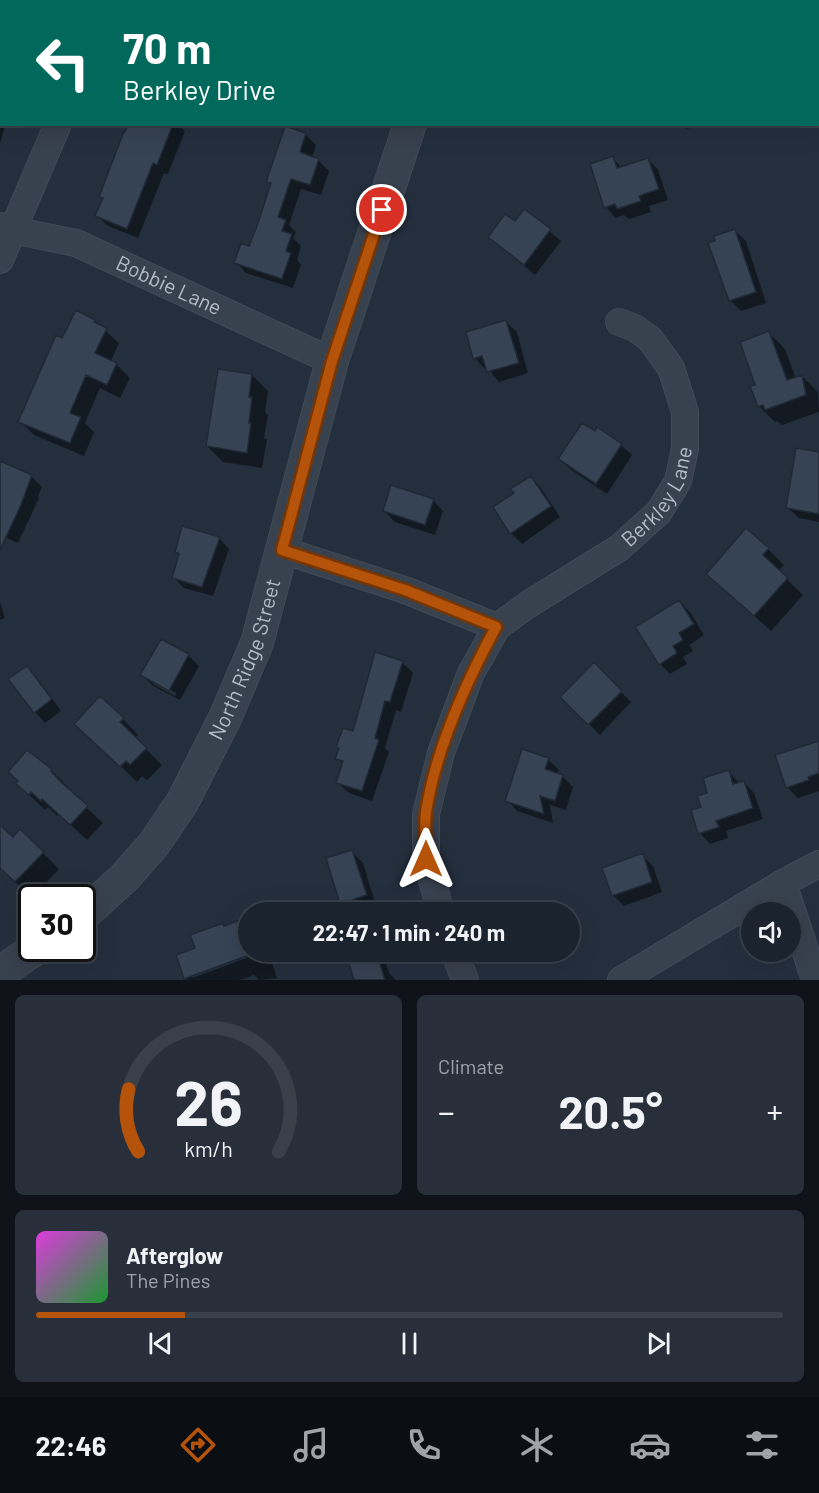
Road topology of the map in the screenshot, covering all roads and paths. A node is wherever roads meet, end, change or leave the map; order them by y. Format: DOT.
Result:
graph roads {
  1 [pos="57,126"];
  2 [pos="409,126"];
  3 [pos="6,228"];
  4 [pos="0,260"];
  5 [pos="619,322"];
  6 [pos="332,361"];
  7 [pos="282,550"];
  8 [pos="496,627"];
  9 [pos="819,864"];
  10 [pos="783,883"];
  11 [pos="438,902"];
  12 [pos="96,903"];
  13 [pos="18,960"];
  14 [pos="458,962"];
  15 [pos="0,973"];
  16 [pos="465,980"];
  17 [pos="621,980"];
  18 [pos="815,980"];
  1 -- 3 [label="street"];
  2 -- 6 [label="street, North Ridge Street"];
  3 -- 4 [label="street"];
  3 -- 6 [label="street, Bobbie Lane"];
  5 -- 8 [label="street, Berkley Lane"];
  6 -- 7 [label="street, North Ridge Street"];
  7 -- 8 [label="street"];
  7 -- 12 [label="street, North Ridge Street"];
  8 -- 11 [label="street"];
  9 -- 10 [label="street"];
  10 -- 17 [label="street"];
  10 -- 18 [label="street"];
  13 -- 15 [label="street"];
  14 -- 16 [label="street"];
}
